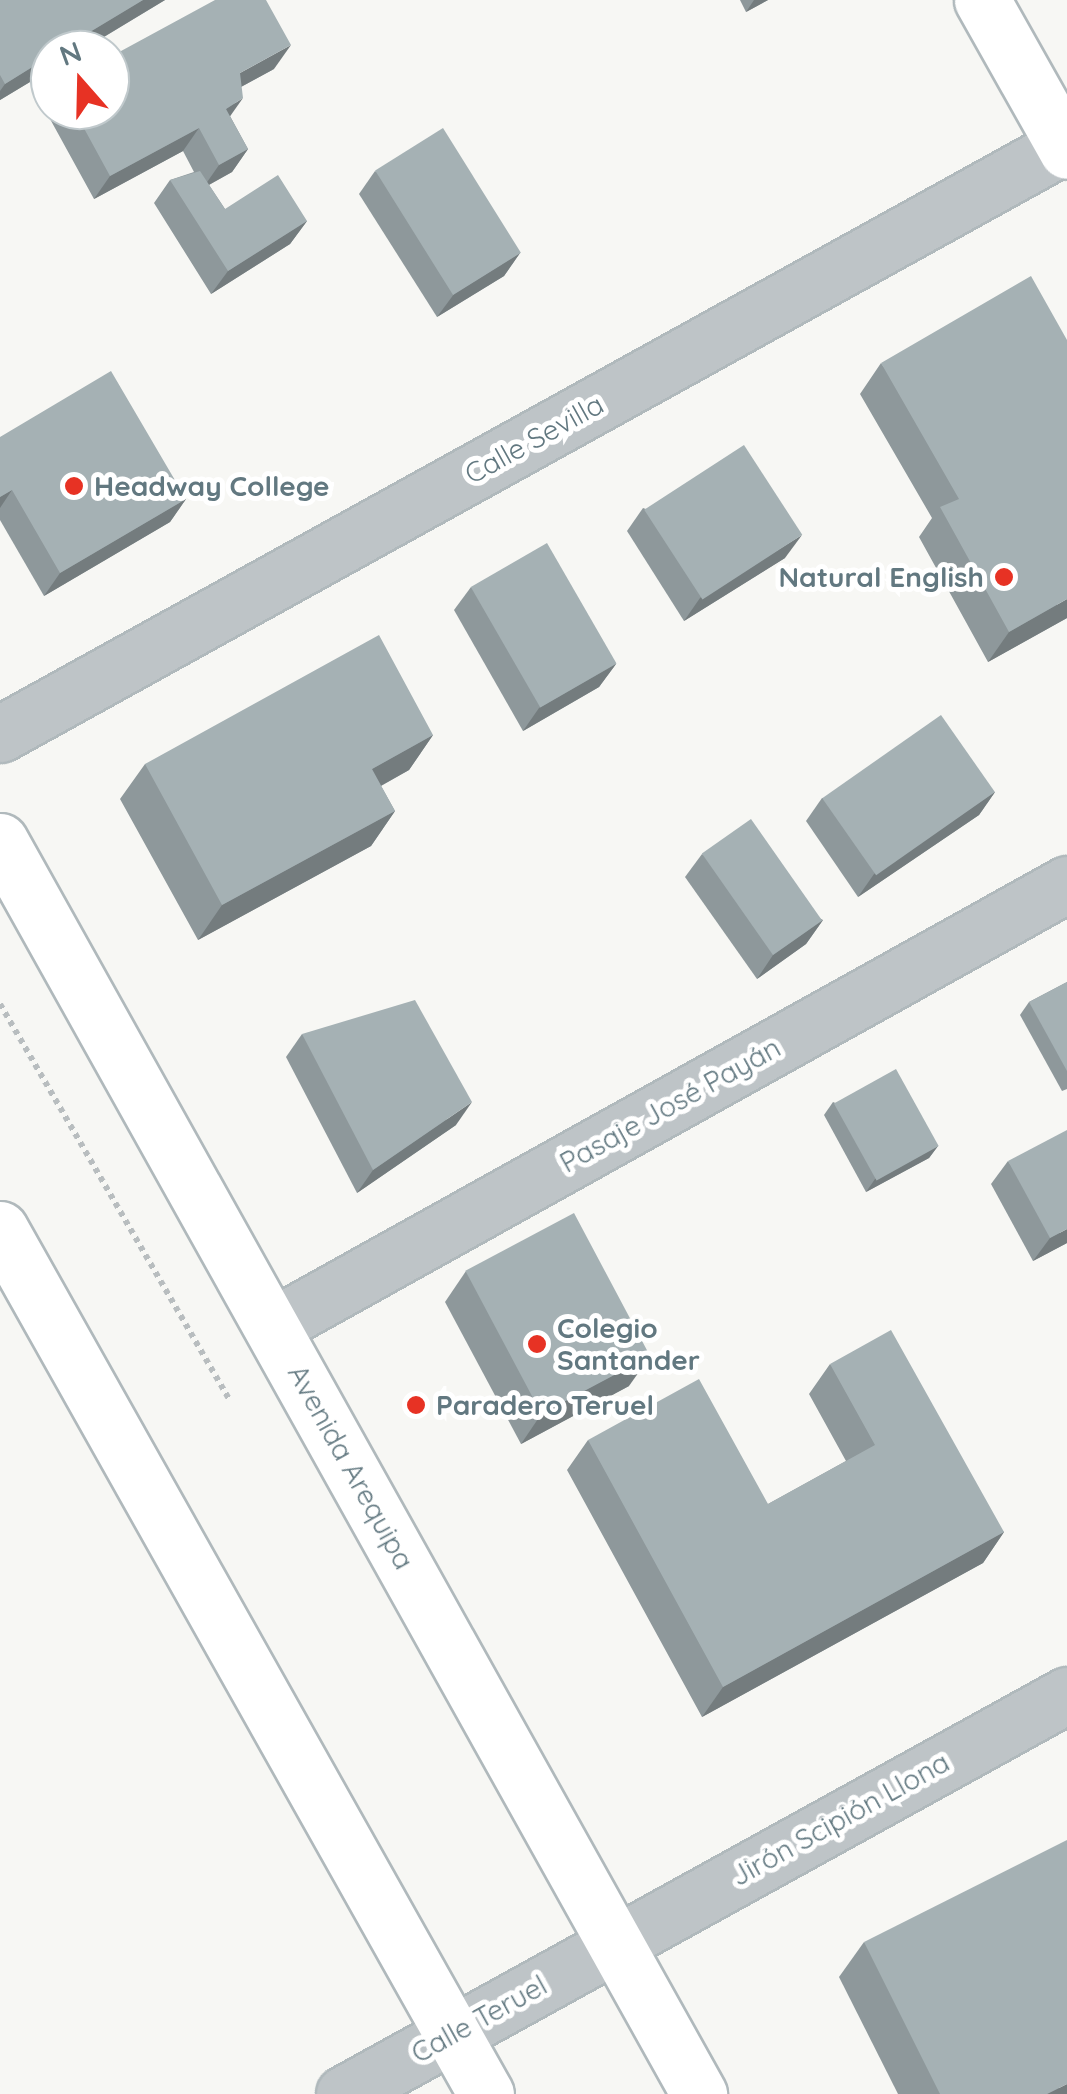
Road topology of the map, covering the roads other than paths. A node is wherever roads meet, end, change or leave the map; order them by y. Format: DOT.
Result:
graph roads {
  1 [pos="982,0"];
  2 [pos="1066,147"];
  3 [pos="0,734"];
  4 [pos="0,841"];
  5 [pos="1067,884"];
  6 [pos="0,1229"];
  7 [pos="274,1326"];
  8 [pos="1067,1695"];
  9 [pos="614,1943"];
  10 [pos="452,2034"];
  11 [pos="344,2094"];
  12 [pos="486,2094"];
  13 [pos="699,2094"];
  1 -- 2 [label="main road"];
  2 -- 3 [label="street, Calle Sevilla"];
  4 -- 7 [label="main road, Avenida Arequipa"];
  5 -- 7 [label="street, Pasaje José Payán"];
  6 -- 10 [label="main road"];
  7 -- 9 [label="main road, Avenida Arequipa"];
  8 -- 9 [label="street, Jirón Scipión Llona"];
  9 -- 10 [label="street, Calle Teruel"];
  9 -- 13 [label="main road, Avenida Arequipa"];
  10 -- 11 [label="street, Calle Teruel"];
  10 -- 12 [label="main road"];
}
